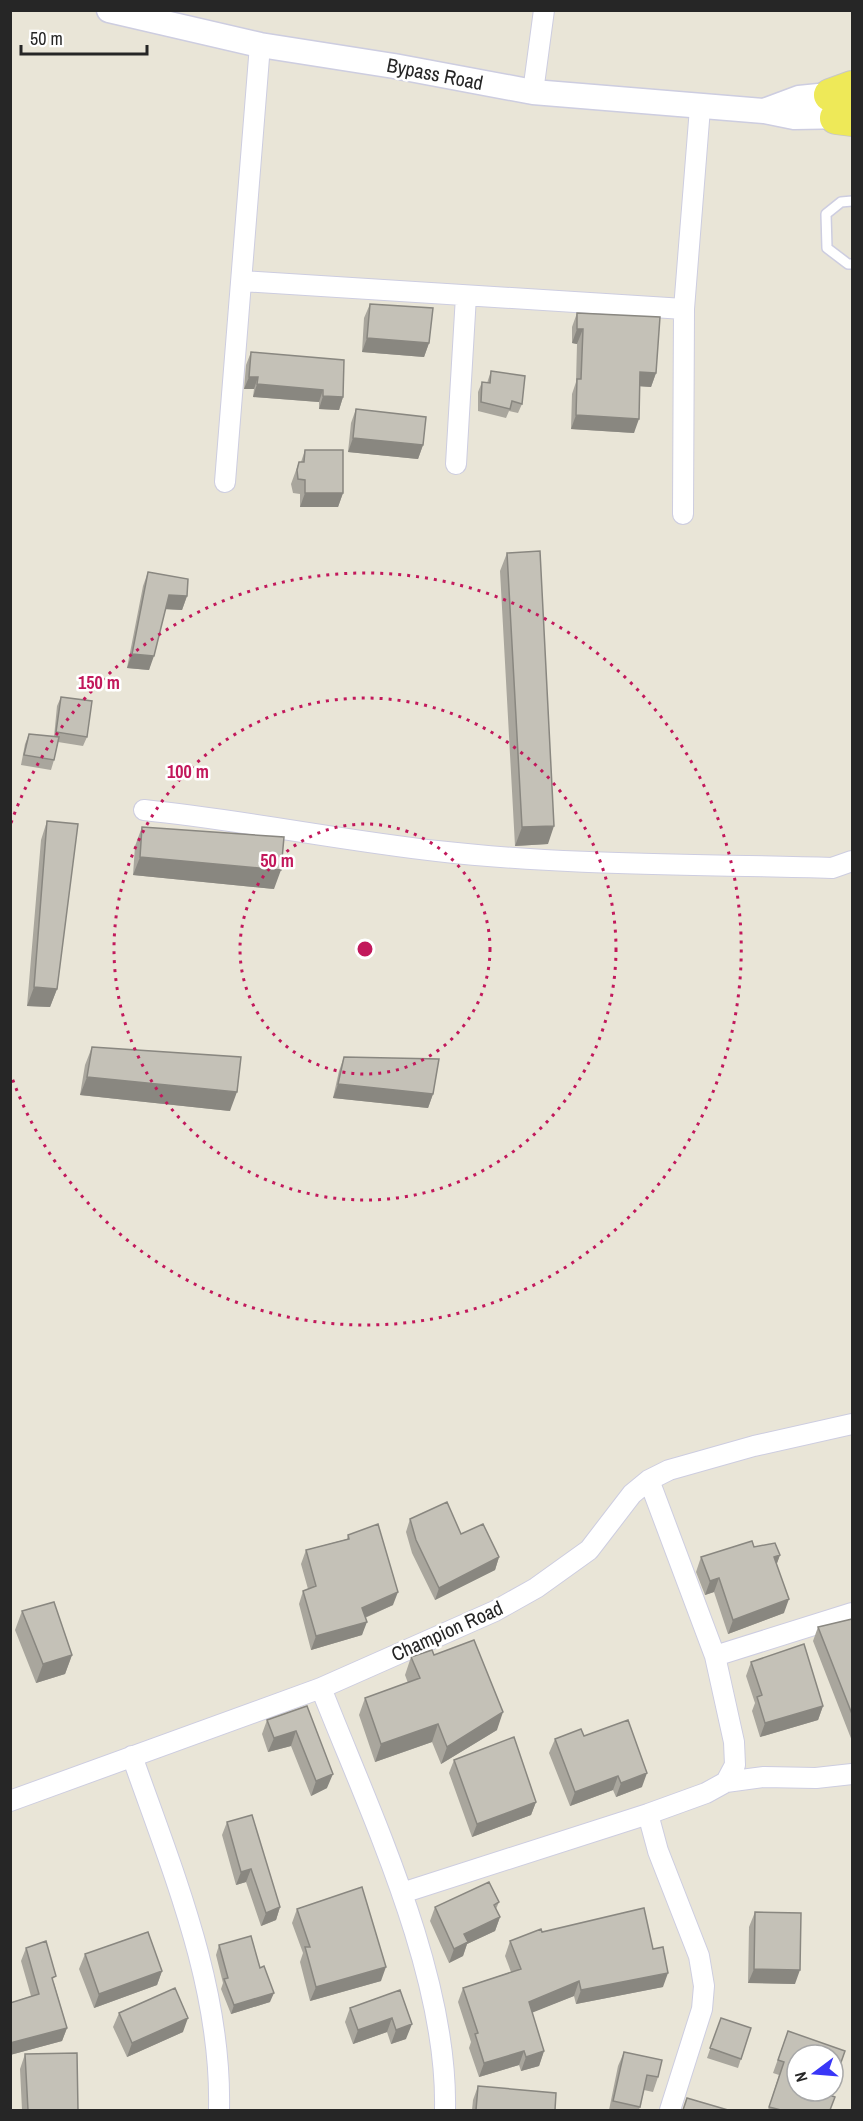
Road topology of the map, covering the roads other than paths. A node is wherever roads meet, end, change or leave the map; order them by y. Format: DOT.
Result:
graph roads {
  1 [pos="109,10"];
  2 [pos="544,10"];
  3 [pos="260,45"];
  4 [pos="533,92"];
  5 [pos="846,105"];
  6 [pos="700,108"];
  7 [pos="852,201"];
  8 [pos="852,264"];
  9 [pos="242,281"];
  10 [pos="465,296"];
  11 [pos="684,309"];
  12 [pos="456,464"];
  13 [pos="225,482"];
  14 [pos="683,514"];
  15 [pos="144,810"];
  16 [pos="852,861"];
  17 [pos="852,1424"];
  18 [pos="649,1480"];
  19 [pos="852,1612"];
  20 [pos="715,1656"];
  21 [pos="321,1688"];
  22 [pos="132,1756"];
  23 [pos="852,1774"];
  24 [pos="726,1782"];
  25 [pos="10,1801"];
  26 [pos="648,1814"];
  27 [pos="402,1893"];
  28 [pos="219,2110"];
  29 [pos="445,2110"];
  30 [pos="670,2110"];
  1 -- 3 [label="street, Bypass Road"];
  2 -- 4 [label="street"];
  3 -- 4 [label="street, Bypass Road"];
  3 -- 9 [label="street"];
  4 -- 6 [label="street, Bypass Road"];
  5 -- 6 [label="street, Bypass Road"];
  6 -- 11 [label="street"];
  7 -- 8 [label="lane"];
  9 -- 10 [label="street"];
  9 -- 13 [label="street"];
  10 -- 11 [label="street"];
  10 -- 12 [label="street"];
  11 -- 14 [label="street"];
  15 -- 16 [label="street"];
  17 -- 18 [label="street, Champion Road"];
  18 -- 20 [label="street"];
  18 -- 21 [label="street, Champion Road"];
  19 -- 20 [label="street"];
  20 -- 24 [label="street"];
  21 -- 22 [label="street, Champion Road"];
  21 -- 27 [label="street"];
  22 -- 25 [label="street, Champion Road"];
  22 -- 28 [label="street"];
  23 -- 24 [label="street"];
  24 -- 26 [label="street"];
  26 -- 27 [label="street"];
  26 -- 30 [label="street"];
  27 -- 29 [label="street"];
}
